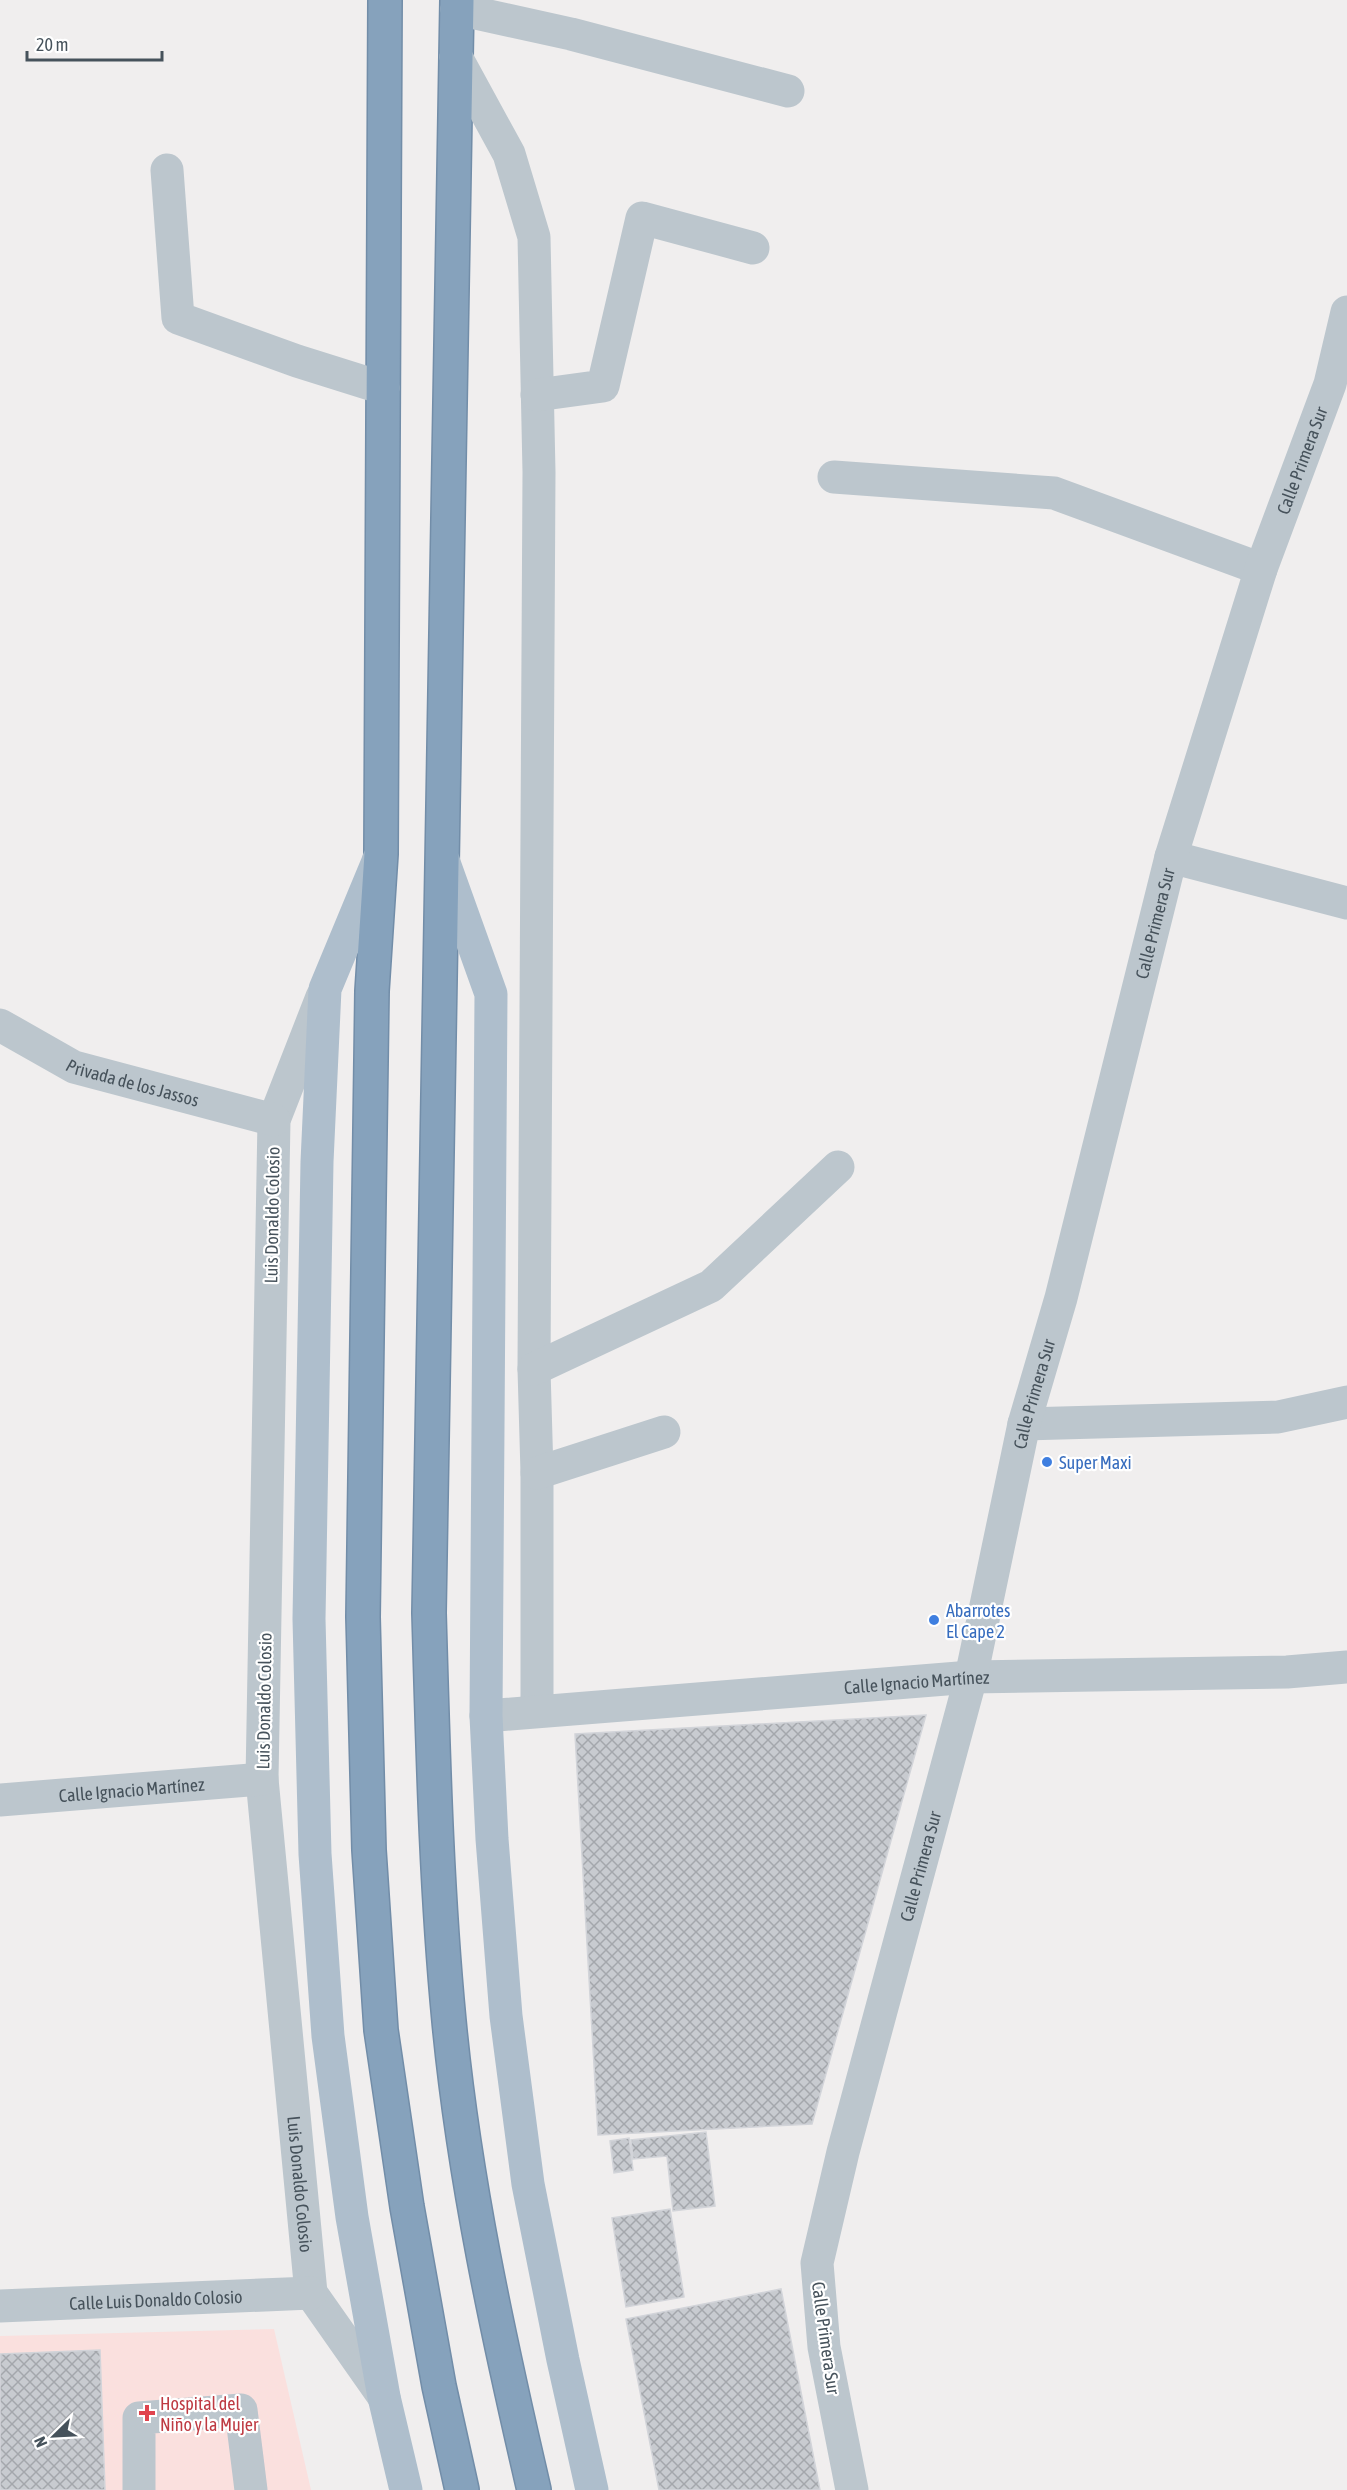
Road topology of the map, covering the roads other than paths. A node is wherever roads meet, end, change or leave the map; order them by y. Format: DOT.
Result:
graph roads {
  1 [pos="385,0"];
  2 [pos="457,5"];
  3 [pos="456,57"];
  4 [pos="788,90"];
  5 [pos="167,170"];
  6 [pos="753,248"];
  7 [pos="1347,312"];
  8 [pos="383,388"];
  9 [pos="537,395"];
  10 [pos="834,477"];
  11 [pos="1261,569"];
  12 [pos="381,854"];
  13 [pos="1171,857"];
  14 [pos="443,860"];
  15 [pos="1347,903"];
  16 [pos="325,989"];
  17 [pos="0,1025"];
  18 [pos="274,1120"];
  19 [pos="838,1167"];
  20 [pos="534,1368"];
  21 [pos="1347,1402"];
  22 [pos="1024,1424"];
  23 [pos="664,1432"];
  24 [pos="537,1473"];
  25 [pos="1347,1667"];
  26 [pos="971,1677"];
  27 [pos="537,1711"];
  28 [pos="486,1716"];
  29 [pos="262,1779"];
  30 [pos="0,1800"];
  31 [pos="311,2293"];
  32 [pos="0,2306"];
  33 [pos="384,2397"];
  34 [pos="139,2490"];
  35 [pos="251,2490"];
  36 [pos="406,2490"];
  37 [pos="462,2490"];
  38 [pos="534,2490"];
  39 [pos="592,2490"];
  40 [pos="852,2490"];
  1 -- 8 [label="highway"];
  2 -- 3 [label="highway"];
  2 -- 4 [label="street"];
  3 -- 9 [label="street"];
  3 -- 14 [label="highway"];
  5 -- 8 [label="street"];
  6 -- 9 [label="street"];
  7 -- 11 [label="street, Calle Primera Sur"];
  8 -- 12 [label="highway"];
  9 -- 20 [label="street"];
  10 -- 11 [label="street"];
  11 -- 13 [label="street, Calle Primera Sur"];
  12 -- 16 [label="main road"];
  12 -- 37 [label="highway"];
  13 -- 15 [label="street"];
  13 -- 22 [label="street, Calle Primera Sur"];
  14 -- 28 [label="main road"];
  14 -- 38 [label="highway"];
  16 -- 18 [label="street, Luis Donaldo Colosio"];
  16 -- 33 [label="main road"];
  17 -- 18 [label="street, Privada de los Jassos"];
  18 -- 29 [label="street, Luis Donaldo Colosio"];
  19 -- 20 [label="street"];
  20 -- 24 [label="street"];
  21 -- 22 [label="street"];
  22 -- 26 [label="street, Calle Primera Sur"];
  23 -- 24 [label="street"];
  24 -- 27 [label="street"];
  25 -- 26 [label="street, Calle Ignacio Martínez"];
  26 -- 27 [label="street, Calle Ignacio Martínez"];
  26 -- 40 [label="street, Calle Primera Sur"];
  27 -- 28 [label="street, Calle Ignacio Martínez"];
  28 -- 39 [label="main road"];
  29 -- 30 [label="street, Calle Ignacio Martínez"];
  29 -- 31 [label="street, Luis Donaldo Colosio"];
  31 -- 32 [label="street, Calle Luis Donaldo Colosio"];
  31 -- 33 [label="street, Luis Donaldo Colosio"];
  33 -- 36 [label="main road"];
  34 -- 35 [label="street"];
}
